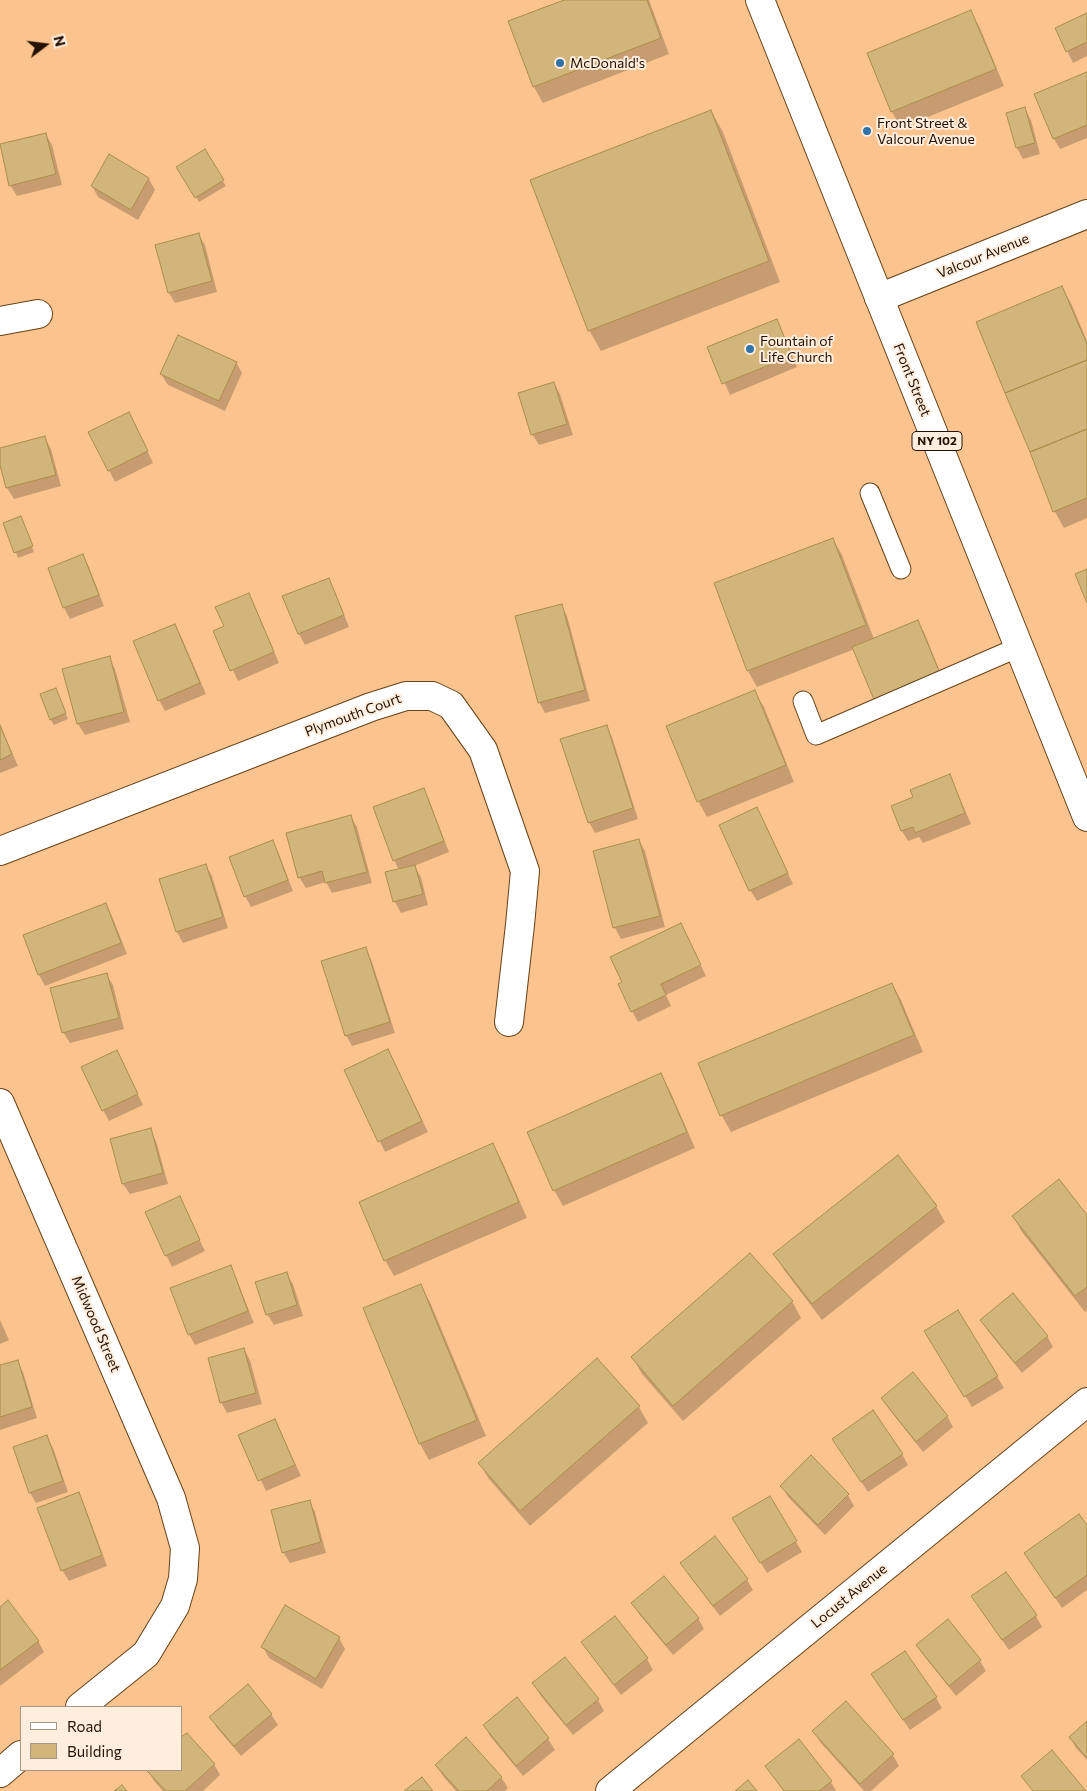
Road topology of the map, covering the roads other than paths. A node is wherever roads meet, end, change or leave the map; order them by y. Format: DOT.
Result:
graph roads {
  1 [pos="760,0"];
  2 [pos="1087,214"];
  3 [pos="879,298"];
  4 [pos="38,314"];
  5 [pos="0,322"];
  6 [pos="870,493"];
  7 [pos="901,569"];
  8 [pos="1019,647"];
  9 [pos="803,701"];
  10 [pos="1087,817"];
  11 [pos="0,851"];
  12 [pos="509,1022"];
  13 [pos="0,1103"];
  14 [pos="1087,1402"];
  15 [pos="81,1706"];
  16 [pos="20,1756"];
  17 [pos="0,1773"];
  18 [pos="610,1791"];
  1 -- 3 [label="street, Front Street / NY 102"];
  2 -- 3 [label="street, Valcour Avenue"];
  3 -- 8 [label="street, Front Street / NY 102"];
  4 -- 5 [label="street"];
  6 -- 7 [label="lane"];
  8 -- 9 [label="lane"];
  8 -- 10 [label="street, Front Street / NY 102"];
  11 -- 12 [label="street, Plymouth Court"];
  13 -- 15 [label="street, Midwood Street"];
  14 -- 18 [label="street, Locust Avenue"];
  16 -- 17 [label="street"];
}
